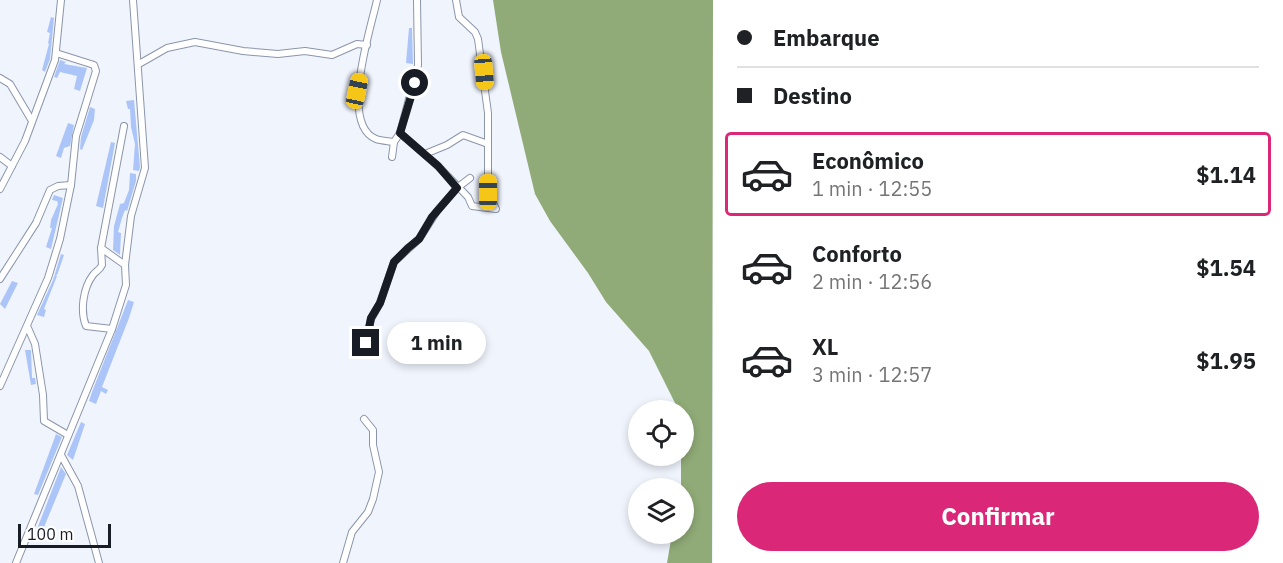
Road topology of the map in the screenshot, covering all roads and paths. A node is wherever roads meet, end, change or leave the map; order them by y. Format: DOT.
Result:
graph roads {
  1 [pos="61,0"];
  2 [pos="133,0"];
  3 [pos="377,0"];
  4 [pos="417,0"];
  5 [pos="456,0"];
  6 [pos="366,45"];
  7 [pos="56,53"];
  8 [pos="139,64"];
  9 [pos="0,78"];
  10 [pos="32,121"];
  11 [pos="124,126"];
  12 [pos="400,133"];
  13 [pos="394,142"];
  14 [pos="488,144"];
  15 [pos="425,154"];
  16 [pos="0,157"];
  17 [pos="392,157"];
  18 [pos="12,166"];
  19 [pos="471,178"];
  20 [pos="71,185"];
  21 [pos="457,188"];
  22 [pos="0,189"];
  23 [pos="100,248"];
  24 [pos="125,265"];
  25 [pos="0,279"];
  26 [pos="28,328"];
  27 [pos="112,329"];
  28 [pos="366,343"];
  29 [pos="0,386"];
  30 [pos="364,420"];
  31 [pos="68,435"];
  32 [pos="60,455"];
  33 [pos="16,563"];
  34 [pos="99,563"];
  35 [pos="344,563"];
  1 -- 7 [label="street"];
  2 -- 8 [label="street"];
  3 -- 6 [label="street"];
  4 -- 12 [label="street"];
  5 -- 14 [label="street"];
  6 -- 8 [label="street"];
  6 -- 13 [label="street"];
  7 -- 10 [label="street"];
  7 -- 20 [label="street"];
  8 -- 24 [label="street"];
  9 -- 10 [label="street"];
  10 -- 18 [label="street"];
  11 -- 23 [label="street"];
  12 -- 13 [label="street"];
  12 -- 15 [label="street"];
  13 -- 17 [label="street"];
  14 -- 15 [label="street"];
  14 -- 21 [label="street"];
  15 -- 21 [label="street"];
  16 -- 18 [label="street"];
  18 -- 22 [label="street"];
  19 -- 21 [label="street"];
  20 -- 25 [label="street"];
  20 -- 26 [label="street"];
  21 -- 28 [label="street"];
  23 -- 24 [label="street"];
  23 -- 27 [label="street"];
  24 -- 27 [label="street"];
  26 -- 29 [label="street"];
  26 -- 31 [label="street"];
  27 -- 31 [label="street"];
  30 -- 35 [label="street"];
  31 -- 32 [label="street"];
  32 -- 33 [label="street"];
  32 -- 34 [label="street"];
}
